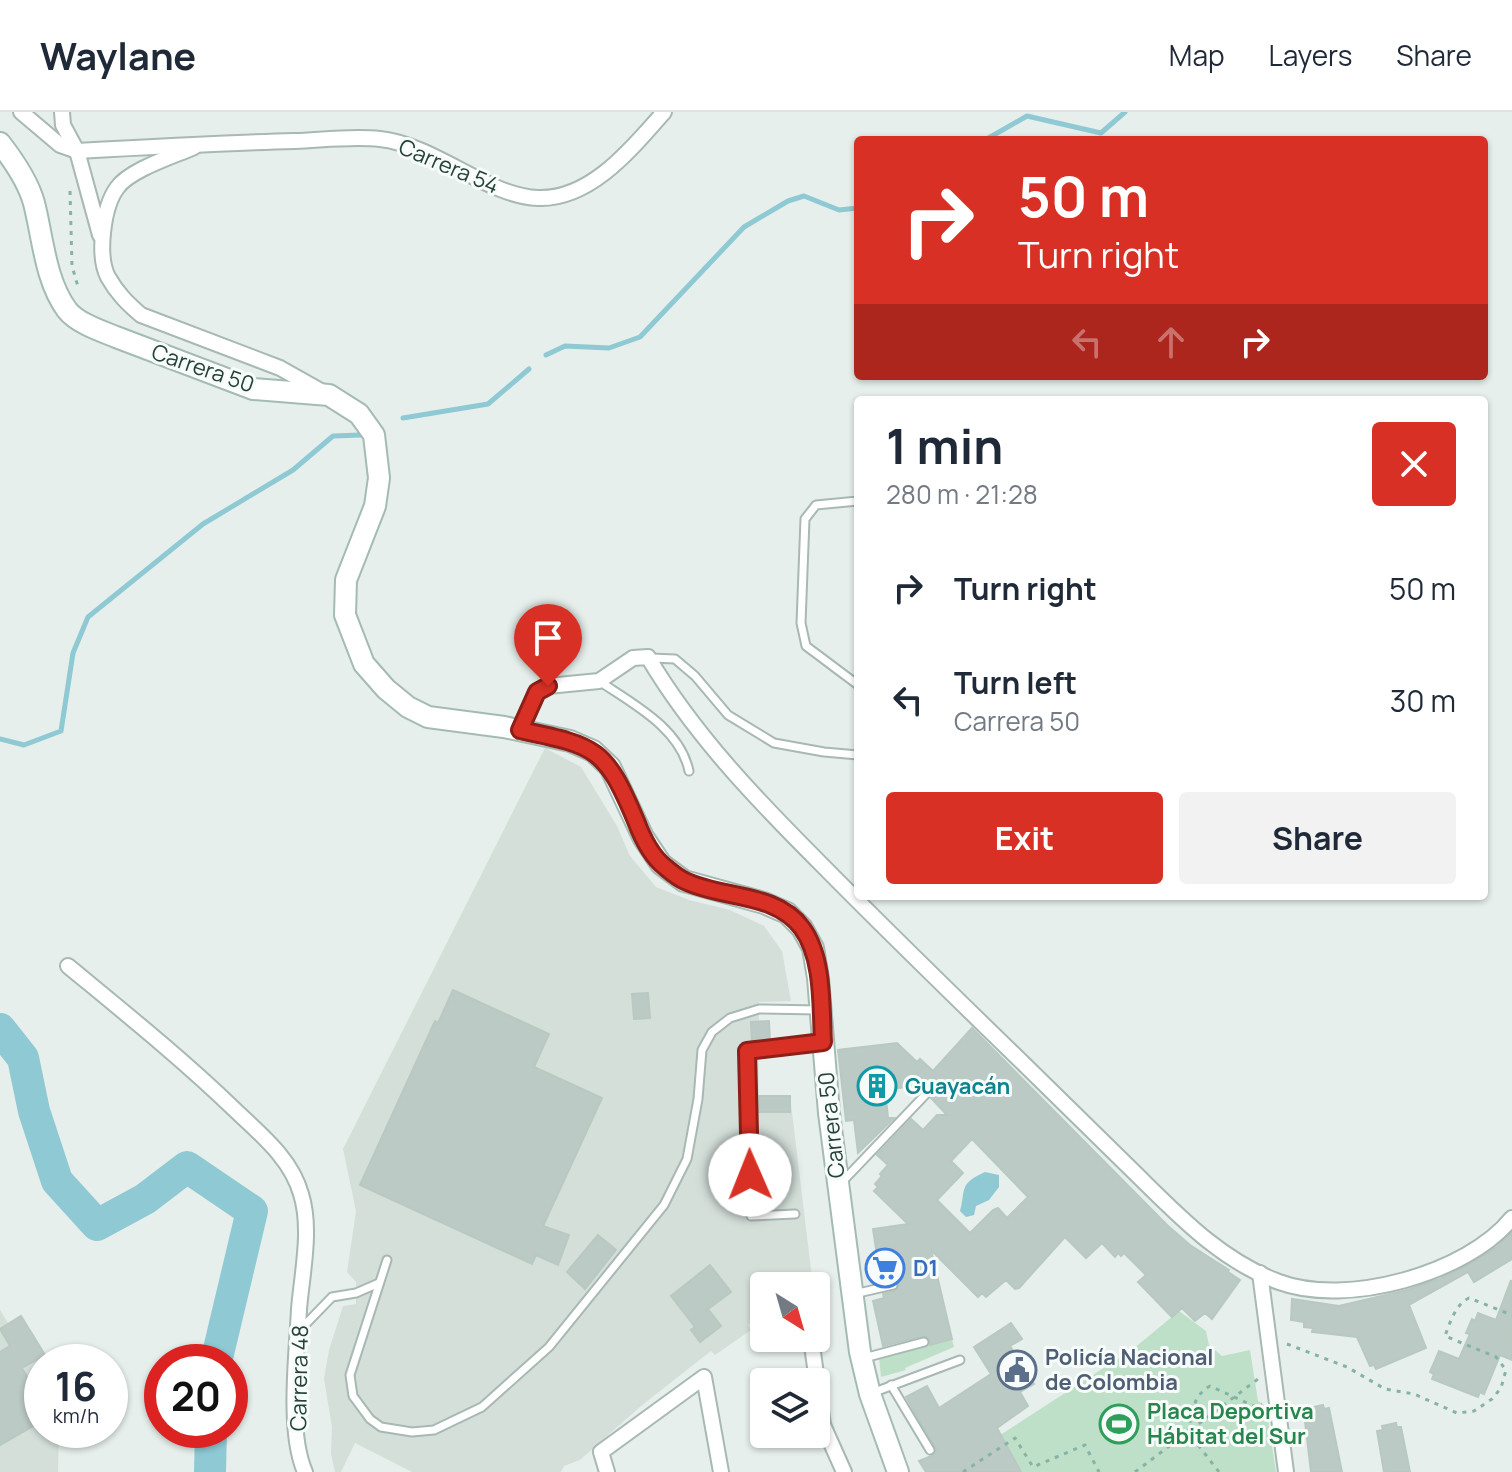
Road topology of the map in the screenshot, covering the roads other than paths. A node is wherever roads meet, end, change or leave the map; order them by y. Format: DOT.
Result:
graph roads {
  1 [pos="21,112"];
  2 [pos="62,112"];
  3 [pos="664,112"];
  4 [pos="0,143"];
  5 [pos="201,143"];
  6 [pos="77,151"];
  7 [pos="102,239"];
  8 [pos="329,395"];
  9 [pos="854,501"];
  10 [pos="648,657"];
  11 [pos="599,681"];
  12 [pos="854,682"];
  13 [pos="520,730"];
  14 [pos="854,755"];
  15 [pos="689,771"];
  16 [pos="854,898"];
  17 [pos="856,900"];
  18 [pos="68,966"];
  19 [pos="821,1010"];
  20 [pos="823,1042"];
  21 [pos="927,1093"];
  22 [pos="838,1187"];
  23 [pos="795,1214"];
  24 [pos="1512,1218"];
  25 [pos="387,1260"];
  26 [pos="1260,1273"];
  27 [pos="379,1283"];
  28 [pos="893,1285"];
  29 [pos="852,1294"];
  30 [pos="298,1333"];
  31 [pos="924,1342"];
  32 [pos="813,1352"];
  33 [pos="861,1358"];
  34 [pos="960,1360"];
  35 [pos="891,1385"];
  36 [pos="870,1394"];
  37 [pos="930,1450"];
  38 [pos="305,1472"];
  39 [pos="607,1472"];
  40 [pos="721,1472"];
  41 [pos="844,1472"];
  42 [pos="898,1472"];
  43 [pos="1286,1472"];
  1 -- 6 [label="street"];
  2 -- 6 [label="street"];
  3 -- 5 [label="street, Carrera 54"];
  4 -- 8 [label="main road, Carrera 50"];
  5 -- 6 [label="street, Carrera 54"];
  5 -- 7 [label="street, Carrera 54"];
  6 -- 7 [label="street"];
  7 -- 8 [label="street, Carrera 54"];
  8 -- 13 [label="main road, Carrera 50"];
  9 -- 12 [label="lane"];
  10 -- 11 [label="street"];
  10 -- 14 [label="lane"];
  10 -- 16 [label="street"];
  11 -- 13 [label="street"];
  11 -- 15 [label="lane"];
  13 -- 19 [label="main road, Carrera 50"];
  17 -- 26 [label="street"];
  18 -- 30 [label="street, Carrera 48"];
  19 -- 20 [label="main road, Carrera 50"];
  19 -- 27 [label="lane"];
  20 -- 22 [label="main road, Carrera 50"];
  20 -- 23 [label="lane"];
  21 -- 22 [label="lane"];
  22 -- 29 [label="main road, Carrera 50"];
  24 -- 26 [label="street"];
  25 -- 27 [label="lane"];
  26 -- 43 [label="street"];
  27 -- 30 [label="lane"];
  28 -- 29 [label="lane"];
  29 -- 33 [label="main road, Carrera 50"];
  30 -- 38 [label="street, Carrera 48"];
  31 -- 33 [label="lane"];
  32 -- 41 [label="street"];
  33 -- 36 [label="main road, Carrera 50"];
  34 -- 35 [label="lane"];
  35 -- 36 [label="lane"];
  35 -- 37 [label="lane"];
  36 -- 42 [label="main road, Carrera 50"];
  39 -- 40 [label="street"];
}
